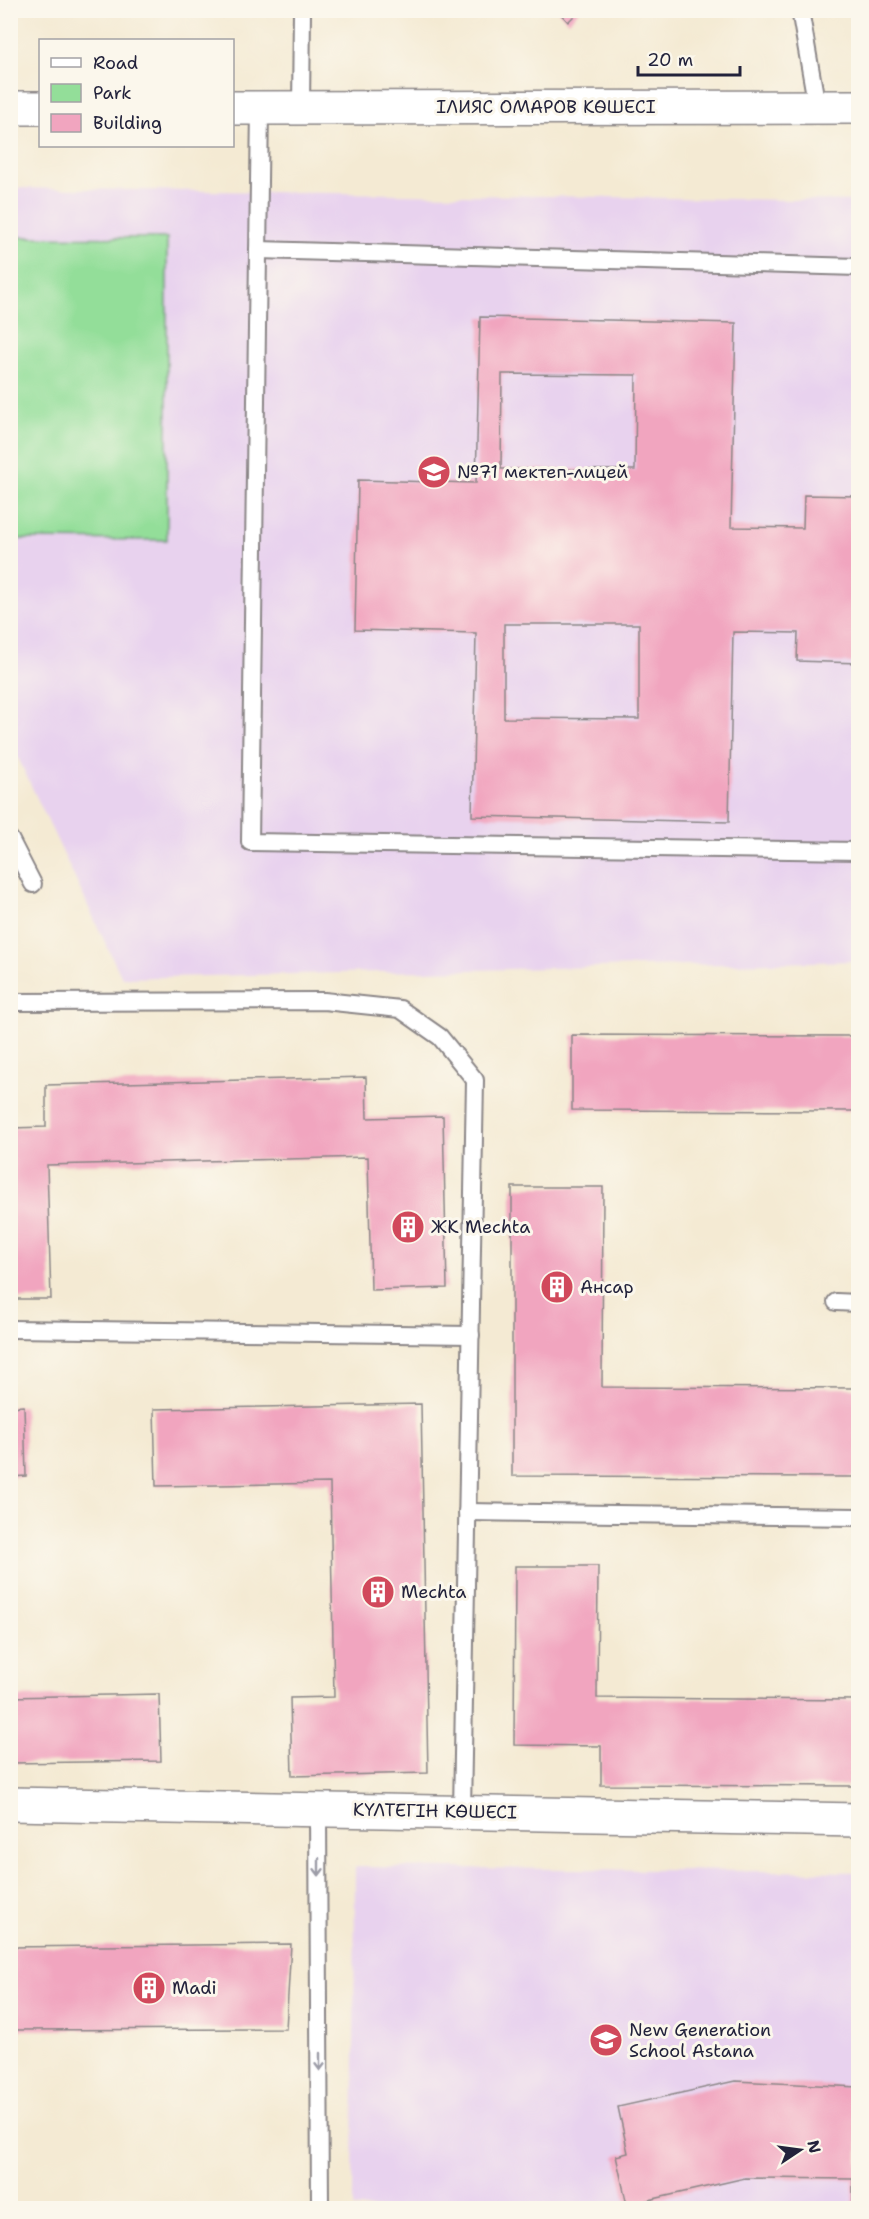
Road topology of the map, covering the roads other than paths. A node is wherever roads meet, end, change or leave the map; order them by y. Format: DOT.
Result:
graph roads {
  1 [pos="302,10"];
  2 [pos="800,10"];
  3 [pos="817,107"];
  4 [pos="858,107"];
  5 [pos="10,108"];
  6 [pos="39,108"];
  7 [pos="246,108"];
  8 [pos="301,108"];
  9 [pos="258,250"];
  10 [pos="858,267"];
  11 [pos="10,838"];
  12 [pos="858,851"];
  13 [pos="33,884"];
  14 [pos="10,1002"];
  15 [pos="836,1302"];
  16 [pos="858,1303"];
  17 [pos="10,1329"];
  18 [pos="471,1335"];
  19 [pos="467,1512"];
  20 [pos="858,1517"];
  21 [pos="10,1804"];
  22 [pos="318,1809"];
  23 [pos="462,1811"];
  24 [pos="858,1820"];
  25 [pos="320,2208"];
  1 -- 8 [label="lane"];
  2 -- 3 [label="lane"];
  3 -- 4 [label="street, ІЛИЯС ОМАРОВ КӨШЕСІ"];
  3 -- 8 [label="street, ІЛИЯС ОМАРОВ КӨШЕСІ"];
  5 -- 6 [label="street"];
  7 -- 8 [label="street, ІЛИЯС ОМАРОВ КӨШЕСІ"];
  7 -- 9 [label="lane"];
  9 -- 10 [label="lane"];
  9 -- 12 [label="lane"];
  11 -- 13 [label="lane"];
  14 -- 18 [label="lane"];
  15 -- 16 [label="lane"];
  17 -- 18 [label="lane"];
  18 -- 19 [label="lane"];
  19 -- 20 [label="lane"];
  19 -- 23 [label="lane"];
  21 -- 22 [label="street, КҮЛТЕГІН КӨШЕСІ"];
  22 -- 23 [label="street, КҮЛТЕГІН КӨШЕСІ"];
  22 -- 25 [label="lane, one-way"];
  23 -- 24 [label="street, КҮЛТЕГІН КӨШЕСІ"];
}
